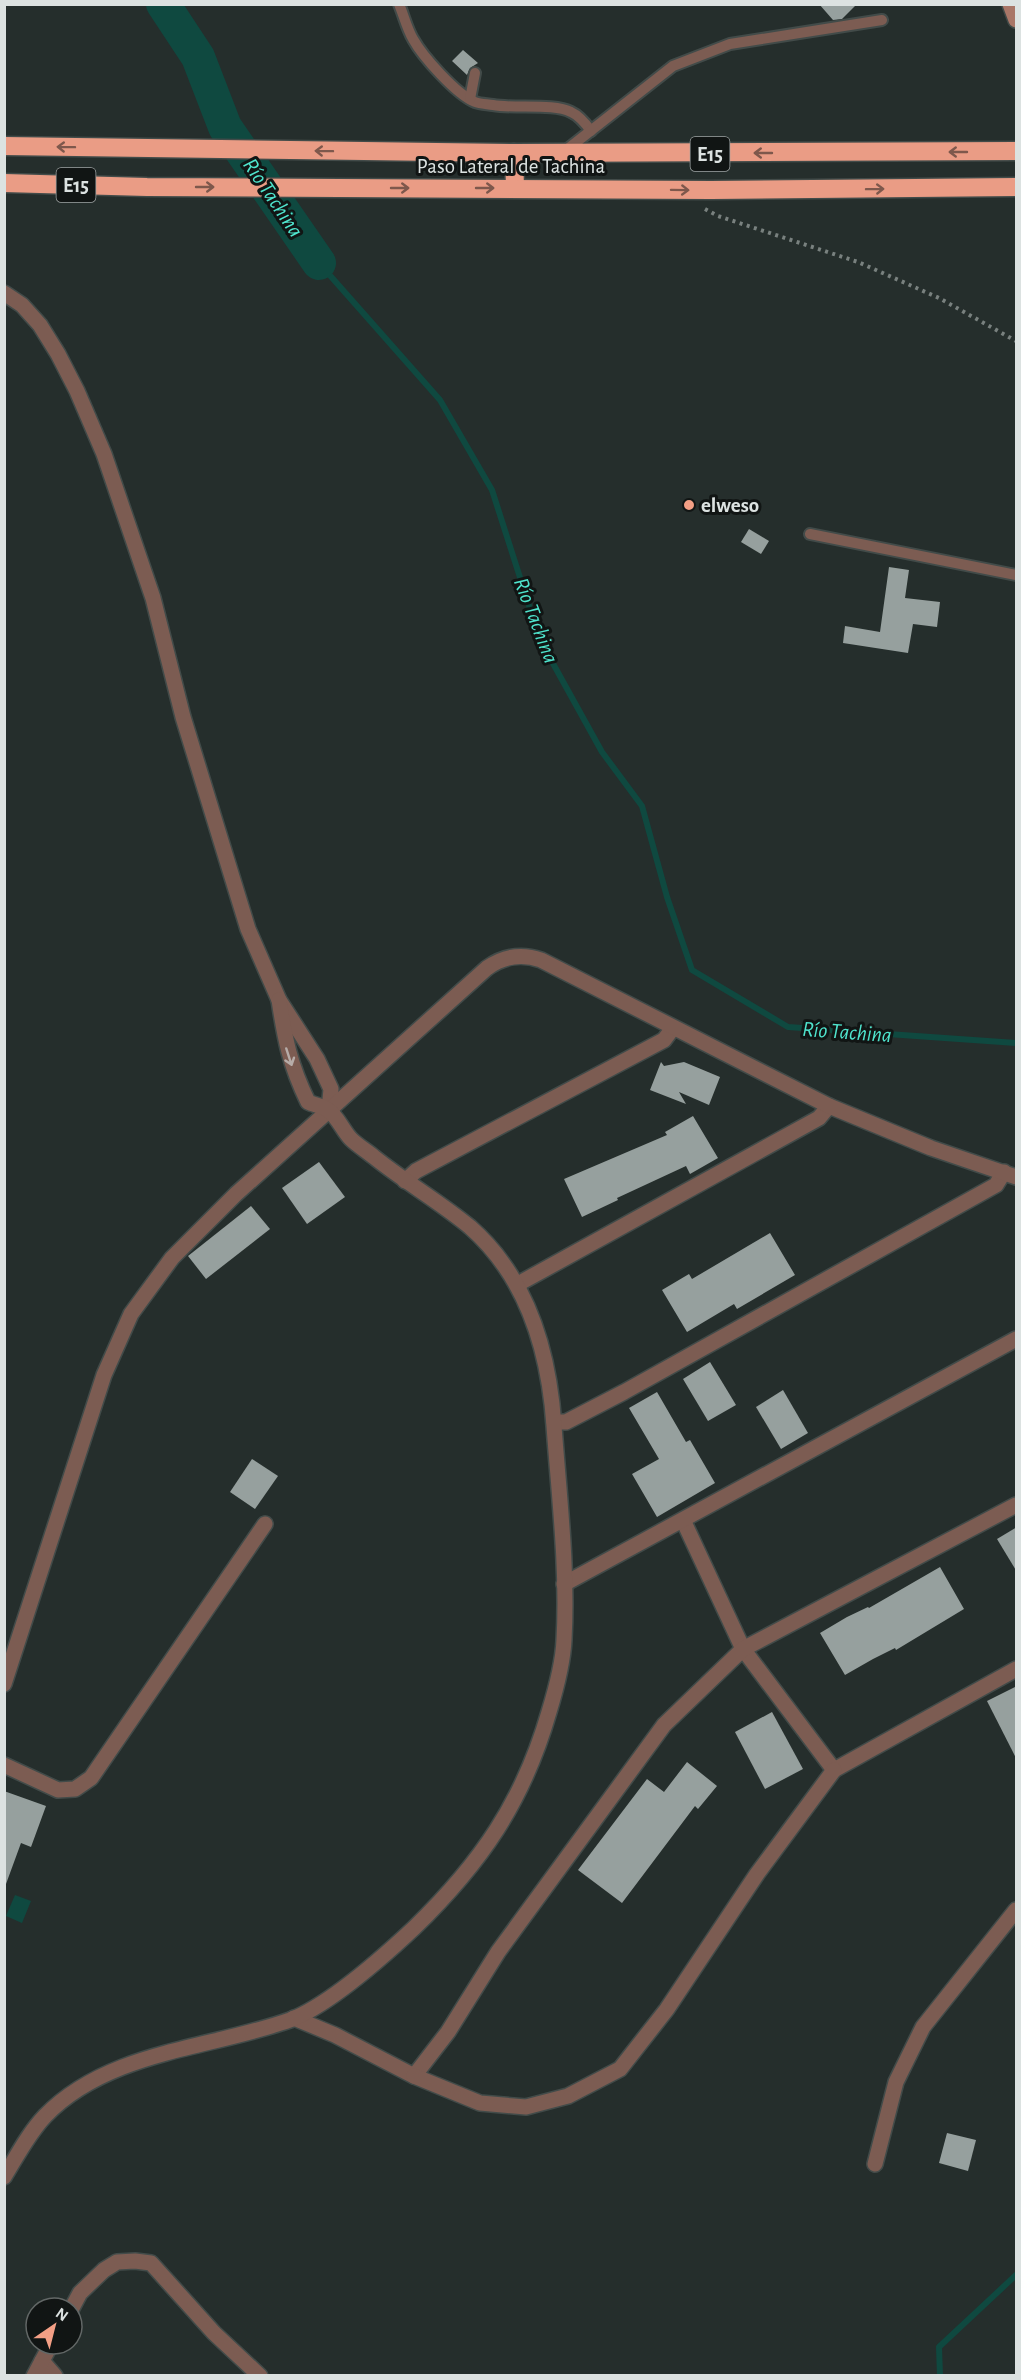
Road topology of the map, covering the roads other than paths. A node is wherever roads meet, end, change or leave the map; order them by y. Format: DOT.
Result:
graph roads {
  1 [pos="399,4"];
  2 [pos="1010,4"];
  3 [pos="882,20"];
  4 [pos="1017,20"];
  5 [pos="475,73"];
  6 [pos="470,99"];
  7 [pos="591,131"];
  8 [pos="4,146"];
  9 [pos="1017,151"];
  10 [pos="514,153"];
  11 [pos="563,153"];
  12 [pos="4,183"];
  13 [pos="1017,187"];
  14 [pos="515,188"];
  15 [pos="4,293"];
  16 [pos="810,534"];
  17 [pos="1017,575"];
  18 [pos="279,1000"];
  19 [pos="673,1028"];
  20 [pos="829,1106"];
  21 [pos="329,1110"];
  22 [pos="1010,1174"];
  23 [pos="405,1181"];
  24 [pos="518,1284"];
  25 [pos="1017,1339"];
  26 [pos="554,1422"];
  27 [pos="1017,1505"];
  28 [pos="683,1520"];
  29 [pos="265,1524"];
  30 [pos="564,1584"];
  31 [pos="743,1650"];
  32 [pos="1017,1669"];
  33 [pos="4,1684"];
  34 [pos="4,1765"];
  35 [pos="834,1770"];
  36 [pos="1017,1910"];
  37 [pos="294,2018"];
  38 [pos="414,2076"];
  39 [pos="875,2164"];
  40 [pos="4,2177"];
  41 [pos="78,2296"];
  42 [pos="45,2356"];
  43 [pos="42,2361"];
  44 [pos="34,2376"];
  45 [pos="55,2376"];
  46 [pos="260,2376"];
  1 -- 6 [label="lane"];
  2 -- 4 [label="street"];
  3 -- 7 [label="lane"];
  5 -- 6 [label="lane"];
  6 -- 7 [label="lane"];
  7 -- 11 [label="lane"];
  10 -- 8 [label="highway, Paso Lateral de Tachina / E15, one-way"];
  9 -- 11 [label="highway, Paso Lateral de Tachina / E15, one-way"];
  10 -- 11 [label="highway, Paso Lateral de Tachina / E15"];
  10 -- 14 [label="highway"];
  12 -- 14 [label="highway, Paso Lateral de Tachina / E15, one-way"];
  14 -- 13 [label="highway, Paso Lateral de Tachina / E15, one-way"];
  15 -- 18 [label="street"];
  16 -- 17 [label="lane"];
  18 -- 21 [label="street"];
  18 -- 21 [label="street, one-way"];
  19 -- 20 [label="street"];
  19 -- 21 [label="street"];
  19 -- 23 [label="street"];
  20 -- 22 [label="street"];
  20 -- 24 [label="street"];
  21 -- 23 [label="street"];
  21 -- 33 [label="street"];
  22 -- 26 [label="street"];
  23 -- 24 [label="street"];
  24 -- 26 [label="street"];
  25 -- 28 [label="street"];
  26 -- 30 [label="street"];
  27 -- 31 [label="street"];
  28 -- 30 [label="street"];
  28 -- 31 [label="street"];
  29 -- 34 [label="street"];
  30 -- 37 [label="street"];
  31 -- 35 [label="street"];
  31 -- 38 [label="street"];
  32 -- 35 [label="street"];
  35 -- 38 [label="street"];
  36 -- 39 [label="street"];
  37 -- 38 [label="street"];
  37 -- 40 [label="street"];
  41 -- 46 [label="street"];
  42 -- 43 [label="street"];
  43 -- 44 [label="street"];
  43 -- 45 [label="street"];
}
